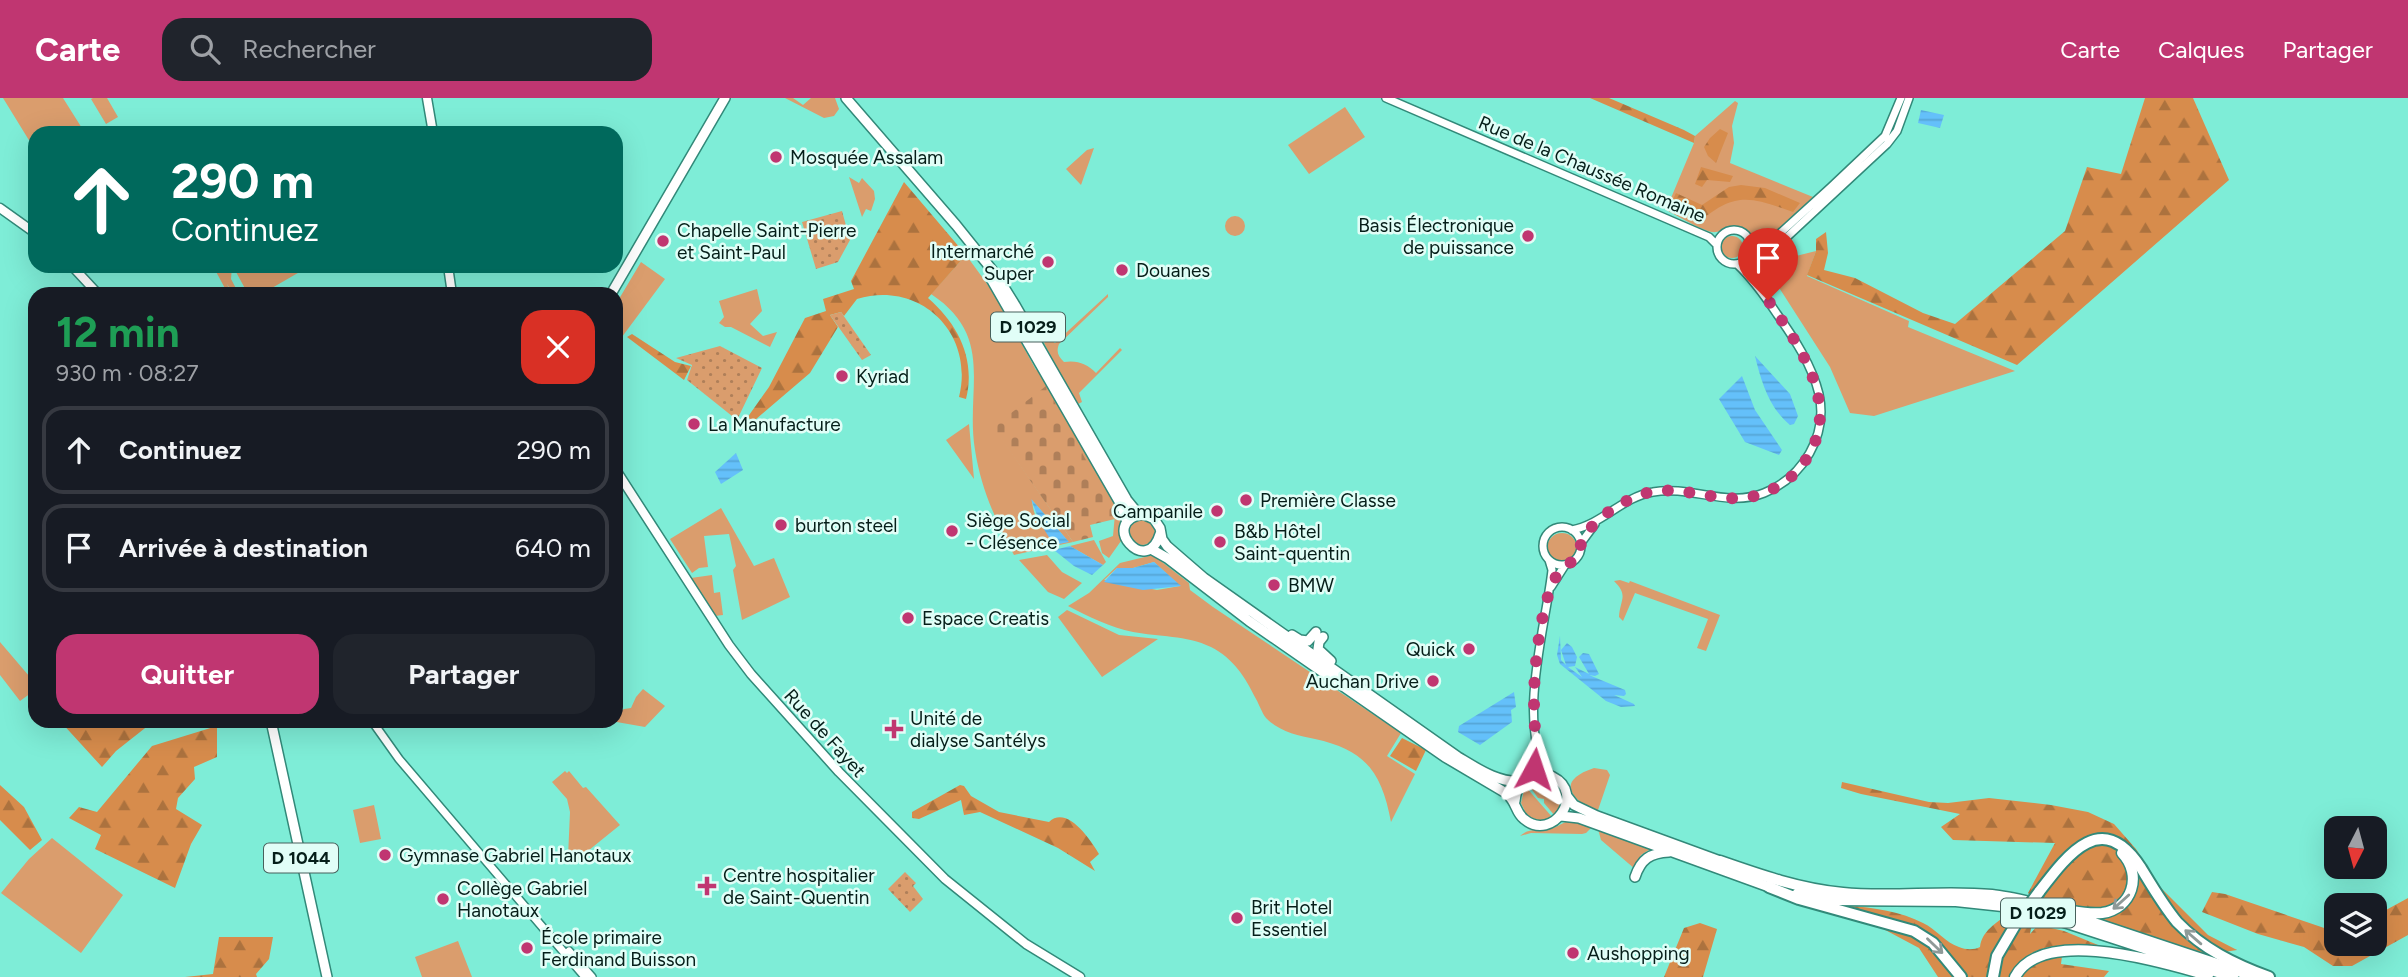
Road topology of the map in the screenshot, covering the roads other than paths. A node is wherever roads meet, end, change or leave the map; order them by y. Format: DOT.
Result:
graph roads {
  1 [pos="427,98"];
  2 [pos="723,98"];
  3 [pos="839,98"];
  4 [pos="846,98"];
  5 [pos="1386,98"];
  6 [pos="1900,98"];
  7 [pos="1909,98"];
  8 [pos="852,109"];
  9 [pos="432,126"];
  10 [pos="0,208"];
  11 [pos="28,227"];
  12 [pos="1790,229"];
  13 [pos="1721,235"];
  14 [pos="1709,237"];
  15 [pos="1748,238"];
  16 [pos="1716,244"];
  17 [pos="1751,251"];
  18 [pos="1746,259"];
  19 [pos="1737,264"];
  20 [pos="623,270"];
  21 [pos="78,273"];
  22 [pos="1752,279"];
  23 [pos="92,287"];
  24 [pos="623,481"];
  25 [pos="1142,514"];
  26 [pos="1599,520"];
  27 [pos="1127,522"];
  28 [pos="1572,530"];
  29 [pos="1160,534"];
  30 [pos="1581,543"];
  31 [pos="1151,549"];
  32 [pos="1549,560"];
  33 [pos="1565,565"];
  34 [pos="1549,591"];
  35 [pos="1225,594"];
  36 [pos="1398,715"];
  37 [pos="273,728"];
  38 [pos="377,728"];
  39 [pos="1537,745"];
  40 [pos="1548,775"];
  41 [pos="1527,778"];
  42 [pos="1567,796"];
  43 [pos="1515,801"];
  44 [pos="1561,816"];
  45 [pos="1601,821"];
  46 [pos="1674,852"];
  47 [pos="1720,861"];
  48 [pos="1634,877"];
  49 [pos="1769,887"];
  50 [pos="2042,893"];
  51 [pos="2025,900"];
  52 [pos="544,927"];
  53 [pos="327,977"];
  54 [pos="585,977"];
  55 [pos="592,977"];
  56 [pos="1080,977"];
  57 [pos="1961,977"];
  58 [pos="1995,977"];
  59 [pos="2015,977"];
  60 [pos="2215,977"];
  61 [pos="2233,977"];
  62 [pos="2256,977"];
  63 [pos="2269,977"];
  1 -- 9 [label="main road"];
  2 -- 20 [label="main road"];
  3 -- 8 [label="main road"];
  4 -- 8 [label="main road"];
  5 -- 14 [label="street, Rue de la Chaussée Romaine"];
  6 -- 12 [label="street"];
  7 -- 12 [label="street"];
  8 -- 25 [label="main road, D 1029"];
  8 -- 27 [label="main road, D 1029"];
  10 -- 11 [label="main road"];
  12 -- 15 [label="street"];
  12 -- 17 [label="street"];
  13 -- 14 [label="street, Rue de la Chaussée Romaine"];
  13 -- 15 [label="street"];
  13 -- 16 [label="street"];
  14 -- 16 [label="street, Rue de la Chaussée Romaine"];
  15 -- 17 [label="street"];
  16 -- 19 [label="street"];
  17 -- 18 [label="street"];
  18 -- 19 [label="street"];
  18 -- 22 [label="street"];
  19 -- 22 [label="street"];
  21 -- 23 [label="main road"];
  22 -- 26 [label="street"];
  24 -- 56 [label="main road, Rue de Fayet"];
  25 -- 27 [label="main road"];
  25 -- 29 [label="main road"];
  26 -- 28 [label="street"];
  26 -- 30 [label="street"];
  27 -- 31 [label="main road"];
  28 -- 30 [label="street"];
  28 -- 32 [label="street"];
  29 -- 31 [label="main road"];
  29 -- 35 [label="main road"];
  30 -- 33 [label="street"];
  31 -- 43 [label="main road"];
  32 -- 33 [label="street"];
  32 -- 34 [label="street"];
  33 -- 34 [label="street"];
  34 -- 39 [label="street"];
  35 -- 36 [label="main road"];
  35 -- 36 [label="main road"];
  36 -- 41 [label="main road"];
  37 -- 53 [label="main road, D 1044"];
  38 -- 52 [label="street"];
  39 -- 40 [label="street"];
  39 -- 41 [label="street"];
  40 -- 41 [label="main road"];
  40 -- 42 [label="main road"];
  41 -- 43 [label="main road"];
  42 -- 44 [label="main road"];
  42 -- 45 [label="main road, D 1029"];
  43 -- 44 [label="main road"];
  44 -- 45 [label="main road, D 1029"];
  45 -- 46 [label="main road, D 1029"];
  45 -- 47 [label="main road, D 1029"];
  46 -- 48 [label="main road"];
  46 -- 49 [label="main road"];
  47 -- 51 [label="highway, D 1029"];
  49 -- 57 [label="highway, one-way"];
  49 -- 61 [label="highway, D 1029"];
  50 -- 51 [label="highway, one-way"];
  50 -- 58 [label="highway, bridge"];
  63 -- 50 [label="highway, one-way"];
  51 -- 62 [label="highway, D 1029"];
  52 -- 54 [label="street"];
  52 -- 55 [label="street"];
  59 -- 60 [label="highway"];
}
